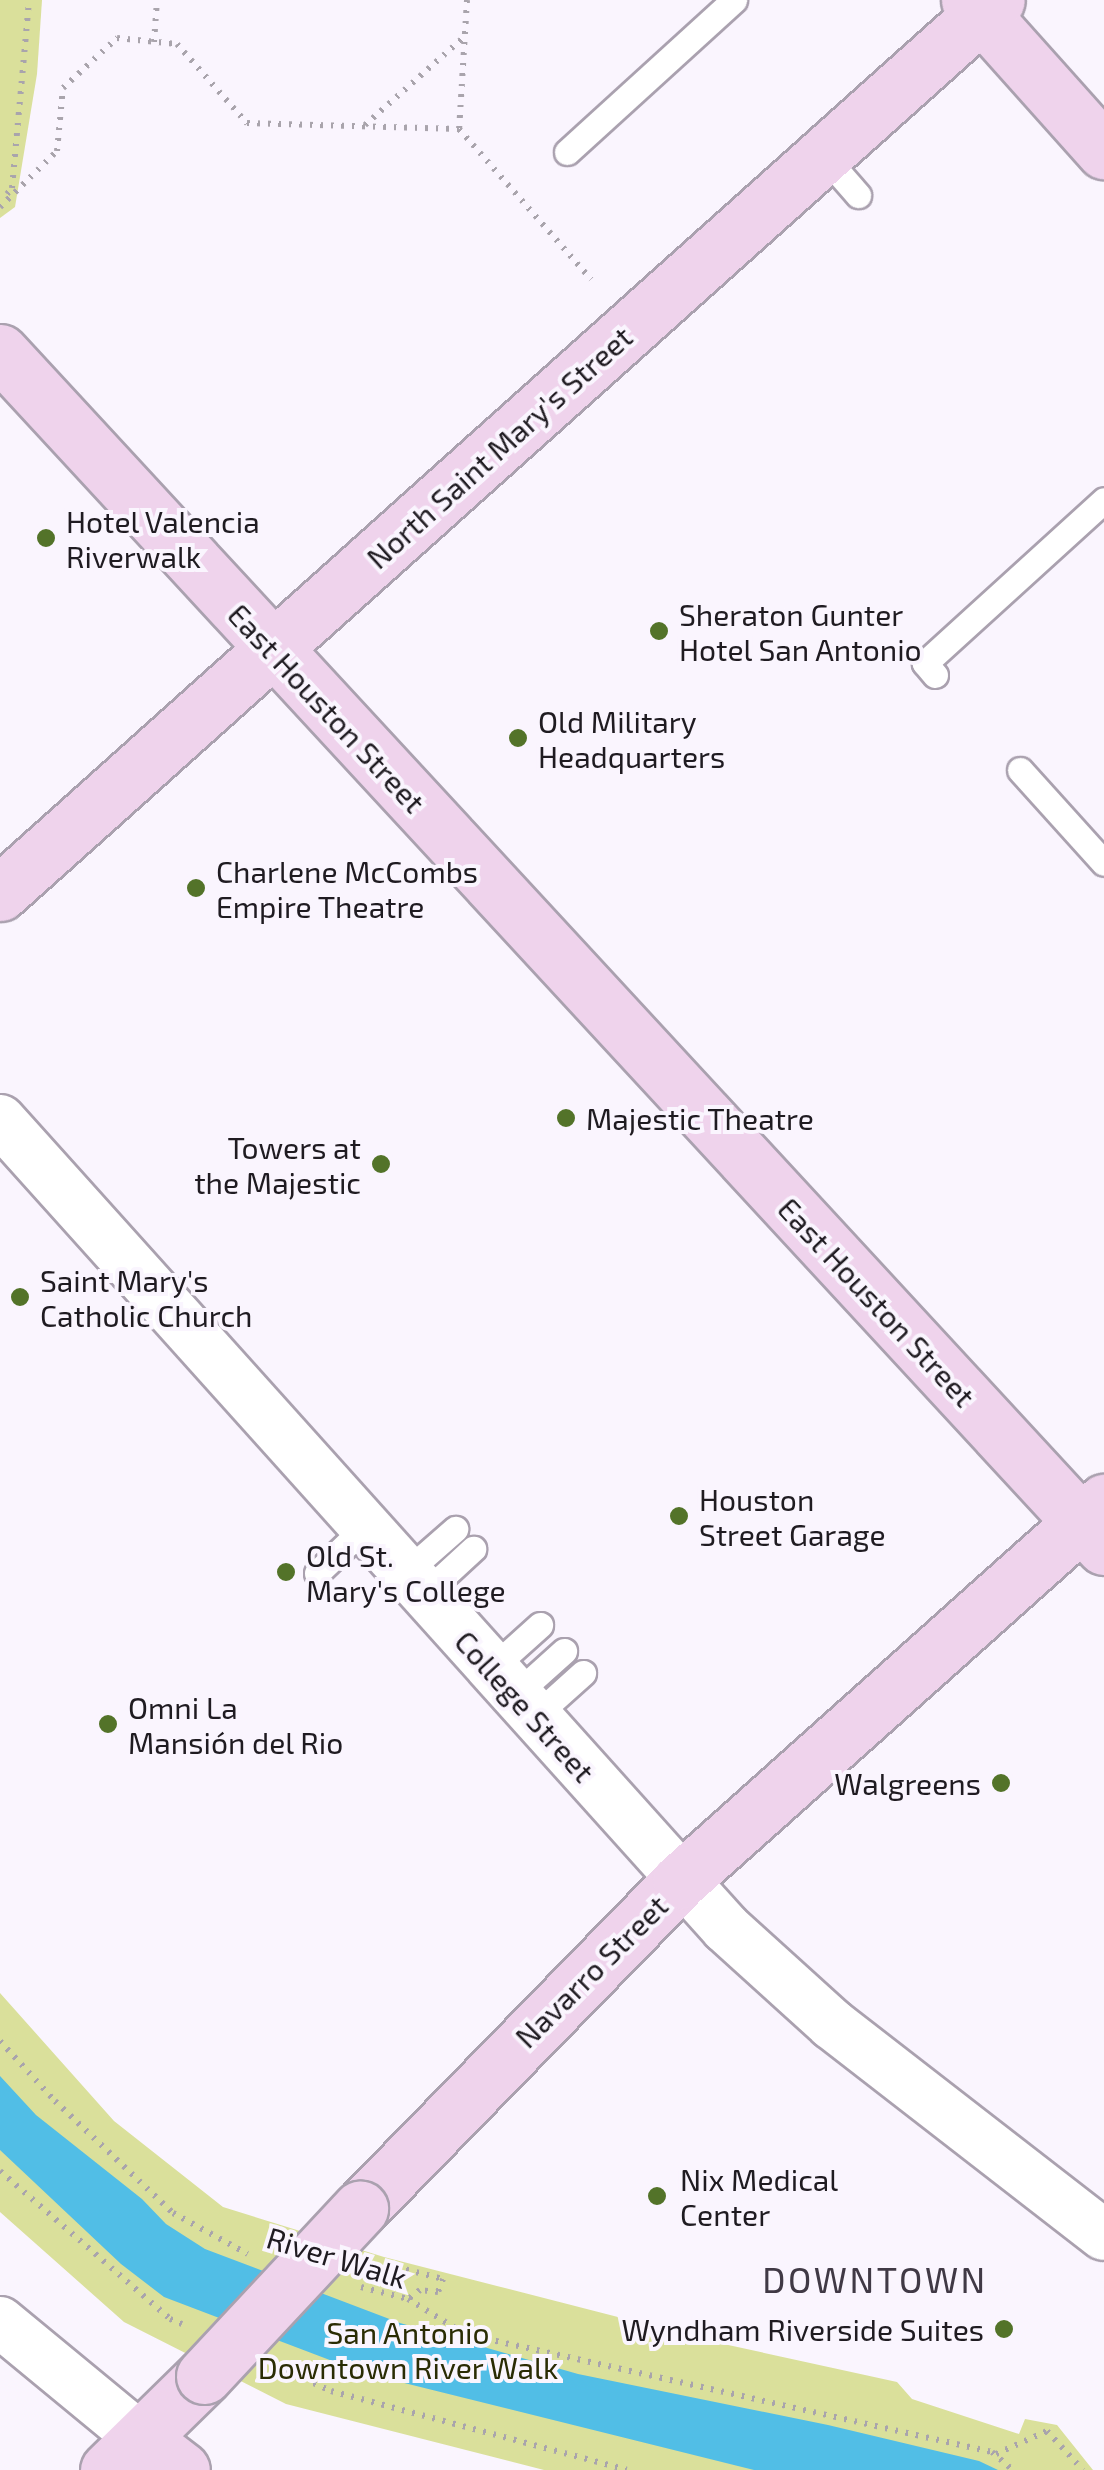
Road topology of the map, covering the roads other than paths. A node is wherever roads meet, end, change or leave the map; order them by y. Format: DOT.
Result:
graph roads {
  1 [pos="734,0"];
  2 [pos="983,5"];
  3 [pos="1104,151"];
  4 [pos="566,152"];
  5 [pos="0,352"];
  6 [pos="1104,500"];
  7 [pos="273,651"];
  8 [pos="930,669"];
  9 [pos="1020,770"];
  10 [pos="1104,863"];
  11 [pos="0,893"];
  12 [pos="0,1120"];
  13 [pos="1096,1524"];
  14 [pos="365,1527"];
  15 [pos="455,1529"];
  16 [pos="473,1549"];
  17 [pos="316,1572"];
  18 [pos="414,1583"];
  19 [pos="540,1625"];
  20 [pos="564,1651"];
  21 [pos="583,1673"];
  22 [pos="513,1694"];
  23 [pos="680,1881"];
  24 [pos="1104,2235"];
  25 [pos="0,2322"];
  26 [pos="144,2460"];
  1 -- 4 [label="lane"];
  2 -- 3 [label="main road"];
  2 -- 7 [label="main road, North Saint Mary's Street"];
  5 -- 7 [label="main road, East Houston Street"];
  6 -- 8 [label="lane"];
  7 -- 11 [label="main road, North Saint Mary's Street"];
  7 -- 13 [label="main road, East Houston Street"];
  9 -- 10 [label="lane"];
  12 -- 14 [label="street, College Street"];
  13 -- 23 [label="main road, Navarro Street"];
  14 -- 17 [label="lane"];
  14 -- 18 [label="street, College Street"];
  15 -- 18 [label="lane"];
  16 -- 18 [label="lane"];
  18 -- 22 [label="street, College Street"];
  19 -- 22 [label="lane"];
  20 -- 22 [label="lane"];
  21 -- 22 [label="lane"];
  22 -- 23 [label="street, College Street"];
  23 -- 24 [label="street, College Street"];
  23 -- 26 [label="main road, Navarro Street, bridge"];
  25 -- 26 [label="street"];
}
